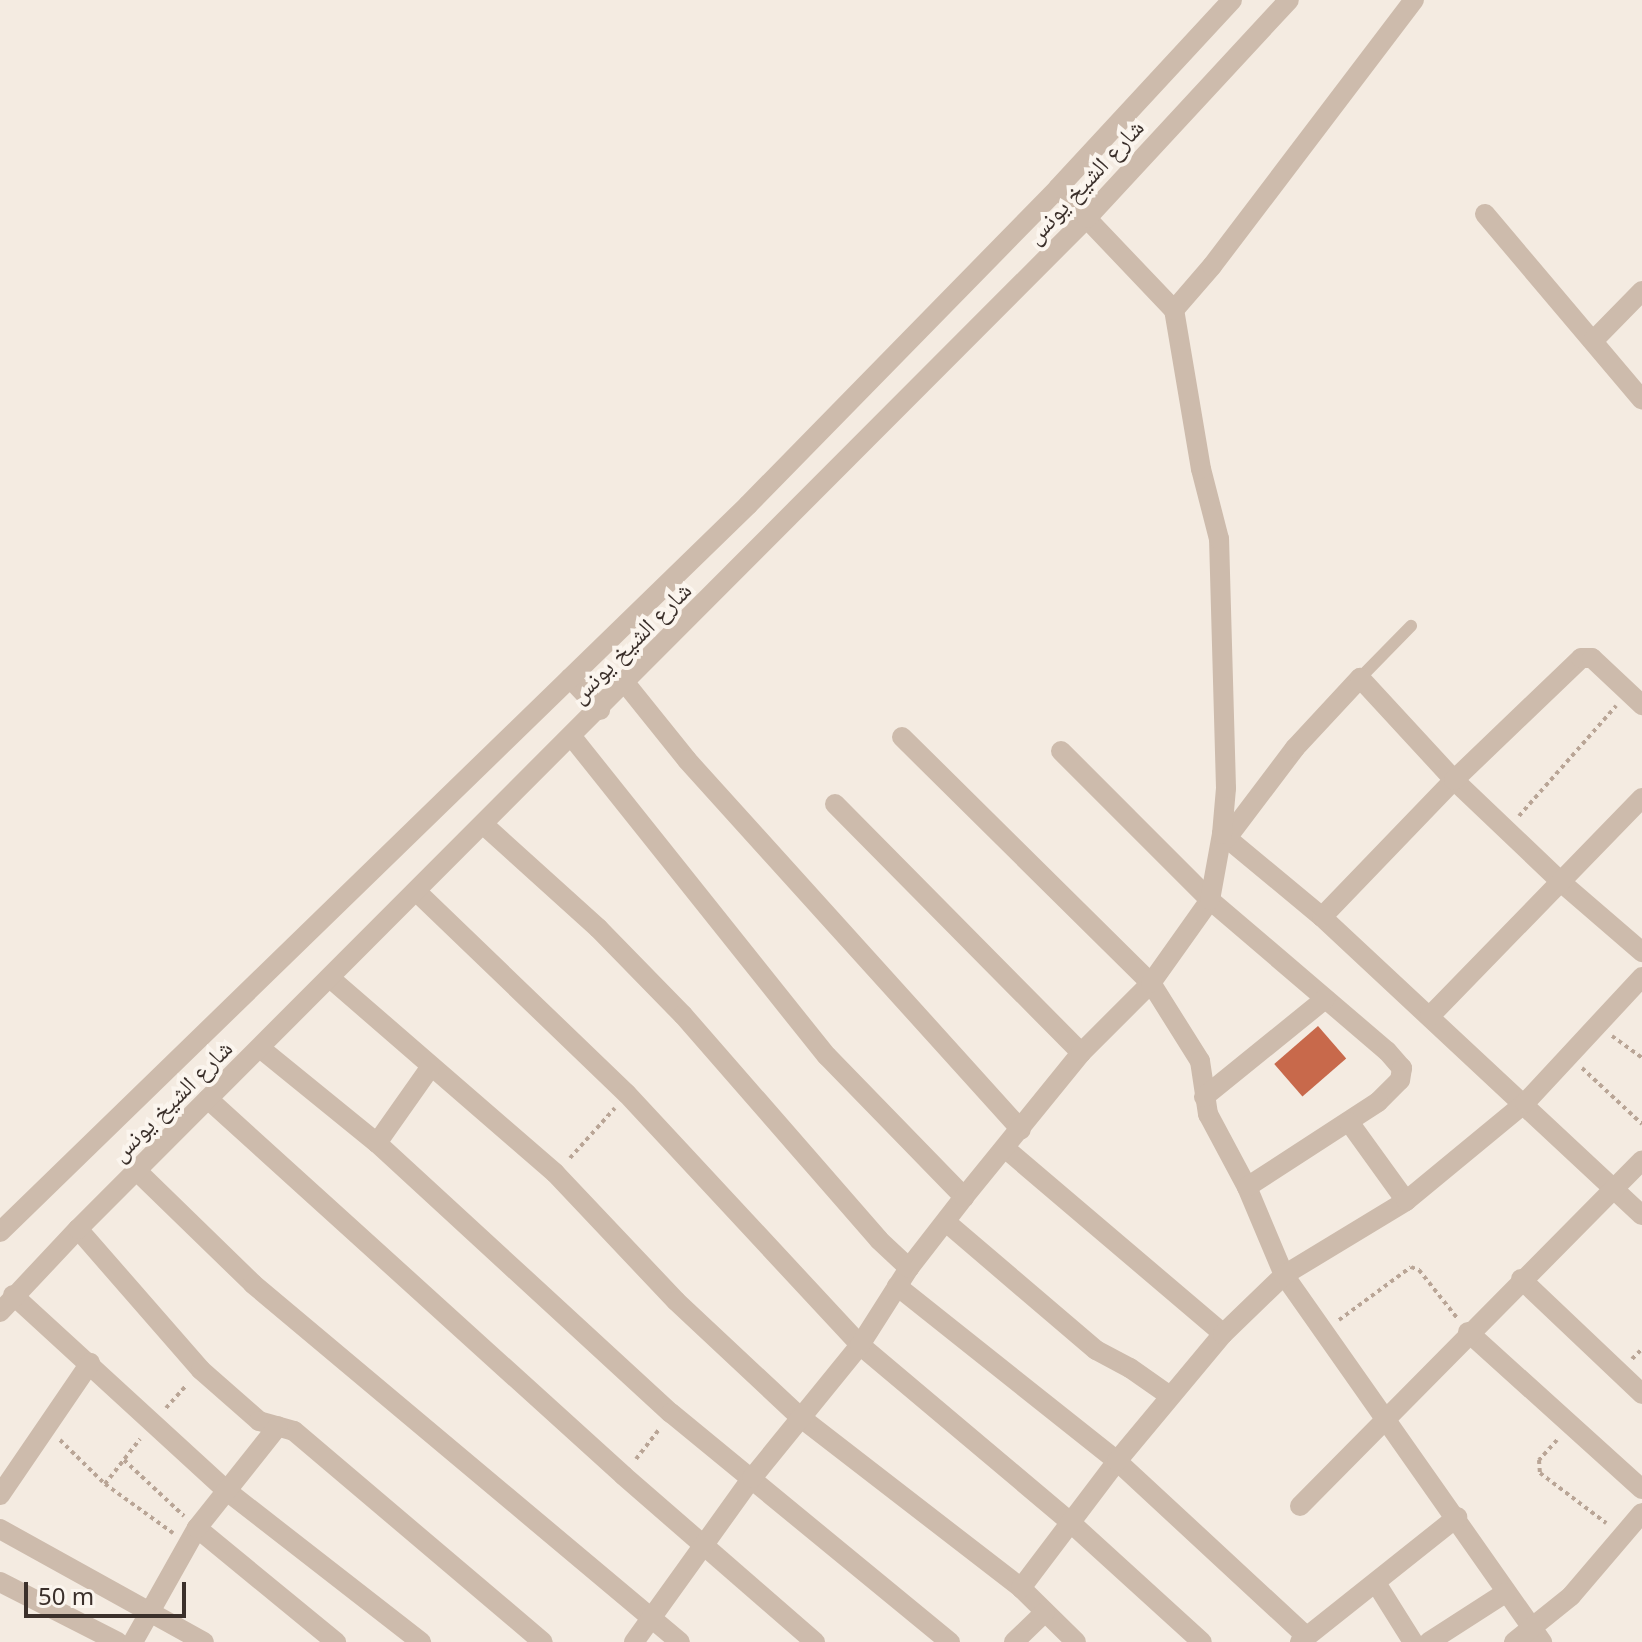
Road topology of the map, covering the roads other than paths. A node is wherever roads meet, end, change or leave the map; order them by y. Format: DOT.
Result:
graph roads {
  1 [pos="1232,0"];
  2 [pos="1289,0"];
  3 [pos="1414,0"];
  4 [pos="1058,188"];
  5 [pos="1485,214"];
  6 [pos="1087,218"];
  7 [pos="1642,291"];
  8 [pos="1174,310"];
  9 [pos="1593,341"];
  10 [pos="1642,400"];
  11 [pos="1411,626"];
  12 [pos="570,678"];
  13 [pos="1360,678"];
  14 [pos="626,684"];
  15 [pos="1635,698"];
  16 [pos="600,710"];
  17 [pos="572,737"];
  18 [pos="902,737"];
  19 [pos="1061,751"];
  20 [pos="1454,780"];
  21 [pos="1642,798"];
  22 [pos="835,804"];
  23 [pos="484,825"];
  24 [pos="1224,836"];
  25 [pos="1562,883"];
  26 [pos="417,892"];
  27 [pos="1210,900"];
  28 [pos="1322,917"];
  29 [pos="1642,952"];
  30 [pos="1642,977"];
  31 [pos="330,978"];
  32 [pos="1151,983"];
  33 [pos="1325,999"];
  34 [pos="1430,1016"];
  35 [pos="260,1048"];
  36 [pos="1081,1053"];
  37 [pos="430,1068"];
  38 [pos="1204,1097"];
  39 [pos="208,1099"];
  40 [pos="1525,1103"];
  41 [pos="1349,1122"];
  42 [pos="1021,1129"];
  43 [pos="377,1143"];
  44 [pos="1006,1149"];
  45 [pos="1642,1160"];
  46 [pos="137,1171"];
  47 [pos="1247,1187"];
  48 [pos="1614,1191"];
  49 [pos="964,1197"];
  50 [pos="1406,1201"];
  51 [pos="1642,1215"];
  52 [pos="946,1222"];
  53 [pos="78,1229"];
  54 [pos="0,1232"];
  55 [pos="909,1268"];
  56 [pos="1284,1275"];
  57 [pos="1521,1279"];
  58 [pos="897,1286"];
  59 [pos="13,1295"];
  60 [pos="0,1312"];
  61 [pos="1468,1332"];
  62 [pos="1223,1334"];
  63 [pos="860,1345"];
  64 [pos="90,1363"];
  65 [pos="1642,1394"];
  66 [pos="1170,1396"];
  67 [pos="800,1417"];
  68 [pos="1386,1419"];
  69 [pos="278,1426"];
  70 [pos="1117,1461"];
  71 [pos="752,1478"];
  72 [pos="1642,1489"];
  73 [pos="227,1491"];
  74 [pos="0,1495"];
  75 [pos="1300,1506"];
  76 [pos="1642,1513"];
  77 [pos="1457,1517"];
  78 [pos="1070,1522"];
  79 [pos="0,1529"];
  80 [pos="192,1536"];
  81 [pos="702,1545"];
  82 [pos="0,1582"];
  83 [pos="1376,1583"];
  84 [pos="1021,1588"];
  85 [pos="1505,1593"];
  86 [pos="1045,1612"];
  87 [pos="149,1613"];
  88 [pos="652,1618"];
  89 [pos="1537,1635"];
  90 [pos="1303,1639"];
  91 [pos="118,1642"];
  92 [pos="133,1642"];
  93 [pos="204,1642"];
  94 [pos="336,1642"];
  95 [pos="421,1642"];
  96 [pos="543,1642"];
  97 [pos="634,1642"];
  98 [pos="680,1642"];
  99 [pos="815,1642"];
  100 [pos="950,1642"];
  101 [pos="1014,1642"];
  102 [pos="1076,1642"];
  103 [pos="1202,1642"];
  104 [pos="1413,1642"];
  105 [pos="1429,1642"];
  106 [pos="1514,1642"];
  1 -- 4 [label="street, شارع الشيخ يونس"];
  2 -- 6 [label="street, شارع الشيخ يونس"];
  3 -- 8 [label="street"];
  4 -- 6 [label="street"];
  4 -- 12 [label="street, شارع الشيخ يونس"];
  5 -- 9 [label="street"];
  6 -- 8 [label="street"];
  6 -- 14 [label="street, شارع الشيخ يونس"];
  7 -- 9 [label="street"];
  8 -- 24 [label="street"];
  9 -- 10 [label="street"];
  11 -- 13 [label="lane"];
  12 -- 16 [label="street"];
  12 -- 54 [label="street, شارع الشيخ يونس"];
  13 -- 20 [label="street"];
  13 -- 24 [label="street"];
  14 -- 16 [label="street, شارع الشيخ يونس"];
  14 -- 42 [label="street"];
  15 -- 20 [label="street"];
  16 -- 17 [label="street, شارع الشيخ يونس"];
  17 -- 23 [label="street, شارع الشيخ يونس"];
  17 -- 49 [label="street"];
  18 -- 32 [label="street"];
  19 -- 27 [label="street"];
  20 -- 25 [label="street"];
  20 -- 28 [label="street"];
  21 -- 25 [label="street"];
  22 -- 36 [label="street"];
  23 -- 26 [label="street, شارع الشيخ يونس"];
  23 -- 55 [label="street"];
  24 -- 27 [label="street"];
  24 -- 28 [label="street"];
  25 -- 29 [label="street"];
  25 -- 34 [label="street"];
  26 -- 31 [label="street, شارع الشيخ يونس"];
  26 -- 63 [label="street"];
  27 -- 32 [label="street"];
  27 -- 33 [label="street"];
  28 -- 34 [label="street"];
  30 -- 40 [label="street"];
  31 -- 35 [label="street, شارع الشيخ يونس"];
  31 -- 37 [label="street"];
  32 -- 36 [label="street"];
  32 -- 38 [label="street"];
  33 -- 38 [label="street"];
  33 -- 41 [label="street"];
  34 -- 40 [label="street"];
  35 -- 39 [label="street, شارع الشيخ يونس"];
  35 -- 43 [label="street"];
  36 -- 42 [label="street"];
  37 -- 43 [label="street"];
  37 -- 67 [label="street"];
  38 -- 47 [label="street"];
  39 -- 46 [label="street, شارع الشيخ يونس"];
  39 -- 81 [label="street"];
  40 -- 48 [label="street"];
  40 -- 50 [label="street"];
  41 -- 47 [label="street"];
  41 -- 50 [label="street"];
  42 -- 44 [label="street"];
  43 -- 71 [label="street"];
  44 -- 49 [label="street"];
  44 -- 62 [label="street"];
  45 -- 48 [label="street"];
  46 -- 53 [label="street, شارع الشيخ يونس"];
  46 -- 88 [label="street"];
  47 -- 56 [label="street"];
  48 -- 51 [label="street"];
  48 -- 57 [label="street"];
  49 -- 52 [label="street"];
  50 -- 56 [label="street"];
  52 -- 55 [label="street"];
  52 -- 66 [label="street"];
  53 -- 59 [label="street, شارع الشيخ يونس"];
  53 -- 69 [label="street"];
  55 -- 58 [label="street"];
  56 -- 62 [label="street"];
  56 -- 68 [label="street"];
  57 -- 61 [label="street"];
  57 -- 65 [label="street"];
  58 -- 63 [label="street"];
  58 -- 70 [label="street"];
  59 -- 60 [label="street, شارع الشيخ يونس"];
  59 -- 64 [label="street"];
  61 -- 68 [label="street"];
  61 -- 72 [label="street"];
  62 -- 66 [label="street"];
  63 -- 67 [label="street"];
  63 -- 78 [label="street"];
  64 -- 73 [label="street"];
  64 -- 74 [label="street"];
  66 -- 70 [label="street"];
  67 -- 71 [label="street"];
  67 -- 84 [label="street"];
  68 -- 75 [label="street"];
  68 -- 77 [label="street"];
  69 -- 73 [label="street"];
  69 -- 96 [label="street"];
  70 -- 78 [label="street"];
  70 -- 90 [label="street"];
  71 -- 81 [label="street"];
  71 -- 100 [label="street"];
  73 -- 80 [label="street"];
  73 -- 95 [label="street"];
  76 -- 89 [label="street"];
  77 -- 83 [label="street"];
  77 -- 85 [label="street"];
  78 -- 84 [label="street"];
  78 -- 103 [label="street"];
  79 -- 87 [label="street"];
  80 -- 87 [label="street"];
  80 -- 94 [label="street"];
  81 -- 88 [label="street"];
  81 -- 99 [label="street"];
  82 -- 91 [label="street"];
  83 -- 90 [label="street"];
  83 -- 104 [label="street"];
  84 -- 86 [label="street"];
  85 -- 89 [label="street"];
  85 -- 105 [label="street"];
  86 -- 101 [label="street"];
  86 -- 102 [label="street"];
  87 -- 92 [label="street"];
  87 -- 93 [label="street"];
  88 -- 97 [label="street"];
  88 -- 98 [label="street"];
  89 -- 106 [label="street"];
}
